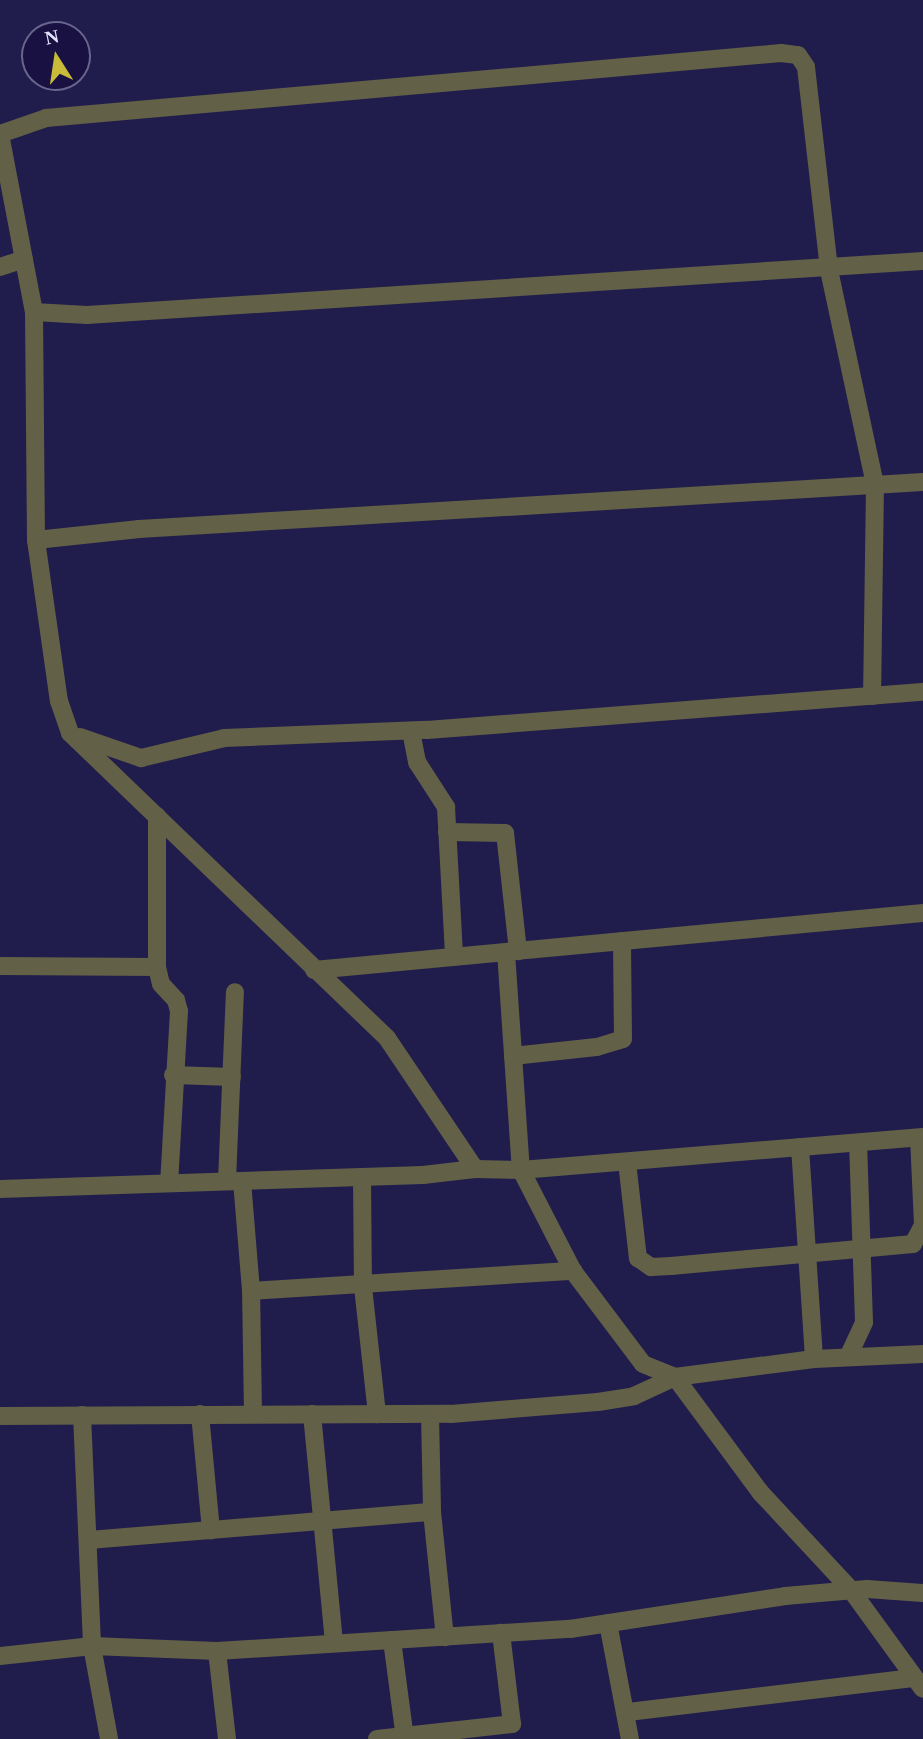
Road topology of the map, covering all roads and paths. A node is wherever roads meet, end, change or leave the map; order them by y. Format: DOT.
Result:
graph roads {
  1 [pos="0,134"];
  2 [pos="24,259"];
  3 [pos="923,261"];
  4 [pos="0,267"];
  5 [pos="829,270"];
  6 [pos="34,312"];
  7 [pos="923,482"];
  8 [pos="875,485"];
  9 [pos="36,540"];
  10 [pos="923,692"];
  11 [pos="872,696"];
  12 [pos="411,731"];
  13 [pos="70,733"];
  14 [pos="157,816"];
  15 [pos="447,832"];
  16 [pos="923,913"];
  17 [pos="622,941"];
  18 [pos="512,952"];
  19 [pos="454,957"];
  20 [pos="0,965"];
  21 [pos="157,967"];
  22 [pos="314,970"];
  23 [pos="235,992"];
  24 [pos="513,1056"];
  25 [pos="173,1075"];
  26 [pos="232,1077"];
  27 [pos="921,1137"];
  28 [pos="858,1143"];
  29 [pos="800,1147"];
  30 [pos="627,1162"];
  31 [pos="475,1169"];
  32 [pos="521,1170"];
  33 [pos="362,1177"];
  34 [pos="234,1181"];
  35 [pos="169,1183"];
  36 [pos="0,1189"];
  37 [pos="863,1247"];
  38 [pos="807,1252"];
  39 [pos="573,1271"];
  40 [pos="363,1287"];
  41 [pos="251,1291"];
  42 [pos="923,1354"];
  43 [pos="848,1357"];
  44 [pos="814,1359"];
  45 [pos="676,1377"];
  46 [pos="200,1414"];
  47 [pos="253,1414"];
  48 [pos="312,1414"];
  49 [pos="377,1414"];
  50 [pos="430,1414"];
  51 [pos="82,1415"];
  52 [pos="0,1416"];
  53 [pos="432,1512"];
  54 [pos="323,1520"];
  55 [pos="211,1530"];
  56 [pos="89,1540"];
  57 [pos="851,1590"];
  58 [pos="923,1593"];
  59 [pos="608,1623"];
  60 [pos="501,1633"];
  61 [pos="444,1637"];
  62 [pos="392,1640"];
  63 [pos="334,1643"];
  64 [pos="92,1646"];
  65 [pos="217,1651"];
  66 [pos="0,1656"];
  67 [pos="918,1684"];
  68 [pos="628,1712"];
  69 [pos="405,1737"];
  70 [pos="109,1739"];
  71 [pos="227,1739"];
  72 [pos="377,1739"];
  73 [pos="629,1739"];
  1 -- 2 [label="street"];
  1 -- 5 [label="street"];
  2 -- 4 [label="street"];
  2 -- 6 [label="street"];
  3 -- 5 [label="street"];
  5 -- 6 [label="street"];
  5 -- 8 [label="street"];
  6 -- 9 [label="street"];
  7 -- 8 [label="street"];
  8 -- 9 [label="street"];
  8 -- 11 [label="street"];
  9 -- 13 [label="street"];
  10 -- 11 [label="street"];
  11 -- 12 [label="street"];
  12 -- 13 [label="street"];
  12 -- 15 [label="street"];
  13 -- 14 [label="street"];
  14 -- 21 [label="street"];
  14 -- 22 [label="street"];
  15 -- 18 [label="street"];
  15 -- 19 [label="street"];
  16 -- 17 [label="street"];
  17 -- 18 [label="street"];
  17 -- 24 [label="street"];
  18 -- 19 [label="street"];
  18 -- 24 [label="street"];
  19 -- 22 [label="street"];
  20 -- 21 [label="street"];
  21 -- 25 [label="street"];
  22 -- 31 [label="street"];
  23 -- 26 [label="street"];
  24 -- 32 [label="street"];
  25 -- 26 [label="street"];
  25 -- 35 [label="street"];
  26 -- 34 [label="street"];
  27 -- 28 [label="street"];
  27 -- 37 [label="street"];
  28 -- 29 [label="street"];
  28 -- 37 [label="street"];
  29 -- 30 [label="street"];
  29 -- 38 [label="street"];
  30 -- 32 [label="street"];
  30 -- 38 [label="street"];
  31 -- 32 [label="street"];
  31 -- 33 [label="street"];
  32 -- 39 [label="street"];
  33 -- 34 [label="street"];
  33 -- 40 [label="street"];
  34 -- 35 [label="street"];
  34 -- 41 [label="street"];
  35 -- 36 [label="street"];
  37 -- 38 [label="street"];
  37 -- 43 [label="street"];
  38 -- 44 [label="street"];
  39 -- 40 [label="street"];
  39 -- 45 [label="street"];
  40 -- 41 [label="street"];
  40 -- 49 [label="street"];
  41 -- 47 [label="street"];
  42 -- 43 [label="street"];
  43 -- 44 [label="street"];
  44 -- 45 [label="street"];
  45 -- 50 [label="street"];
  45 -- 57 [label="street"];
  46 -- 47 [label="street"];
  46 -- 51 [label="street"];
  46 -- 55 [label="street"];
  47 -- 48 [label="street"];
  48 -- 49 [label="street"];
  48 -- 54 [label="street"];
  49 -- 50 [label="street"];
  50 -- 53 [label="street"];
  51 -- 52 [label="street"];
  51 -- 56 [label="street"];
  53 -- 54 [label="street"];
  53 -- 61 [label="street"];
  54 -- 55 [label="street"];
  54 -- 63 [label="street"];
  55 -- 56 [label="street"];
  56 -- 64 [label="street"];
  57 -- 58 [label="street"];
  57 -- 59 [label="street"];
  57 -- 67 [label="street"];
  59 -- 60 [label="street"];
  59 -- 68 [label="street"];
  60 -- 61 [label="street"];
  60 -- 69 [label="street"];
  61 -- 62 [label="street"];
  62 -- 63 [label="street"];
  62 -- 69 [label="street"];
  63 -- 65 [label="street"];
  64 -- 65 [label="street"];
  64 -- 66 [label="street"];
  64 -- 70 [label="street"];
  65 -- 71 [label="street"];
  67 -- 68 [label="street"];
  68 -- 73 [label="street"];
  69 -- 72 [label="street"];
}
